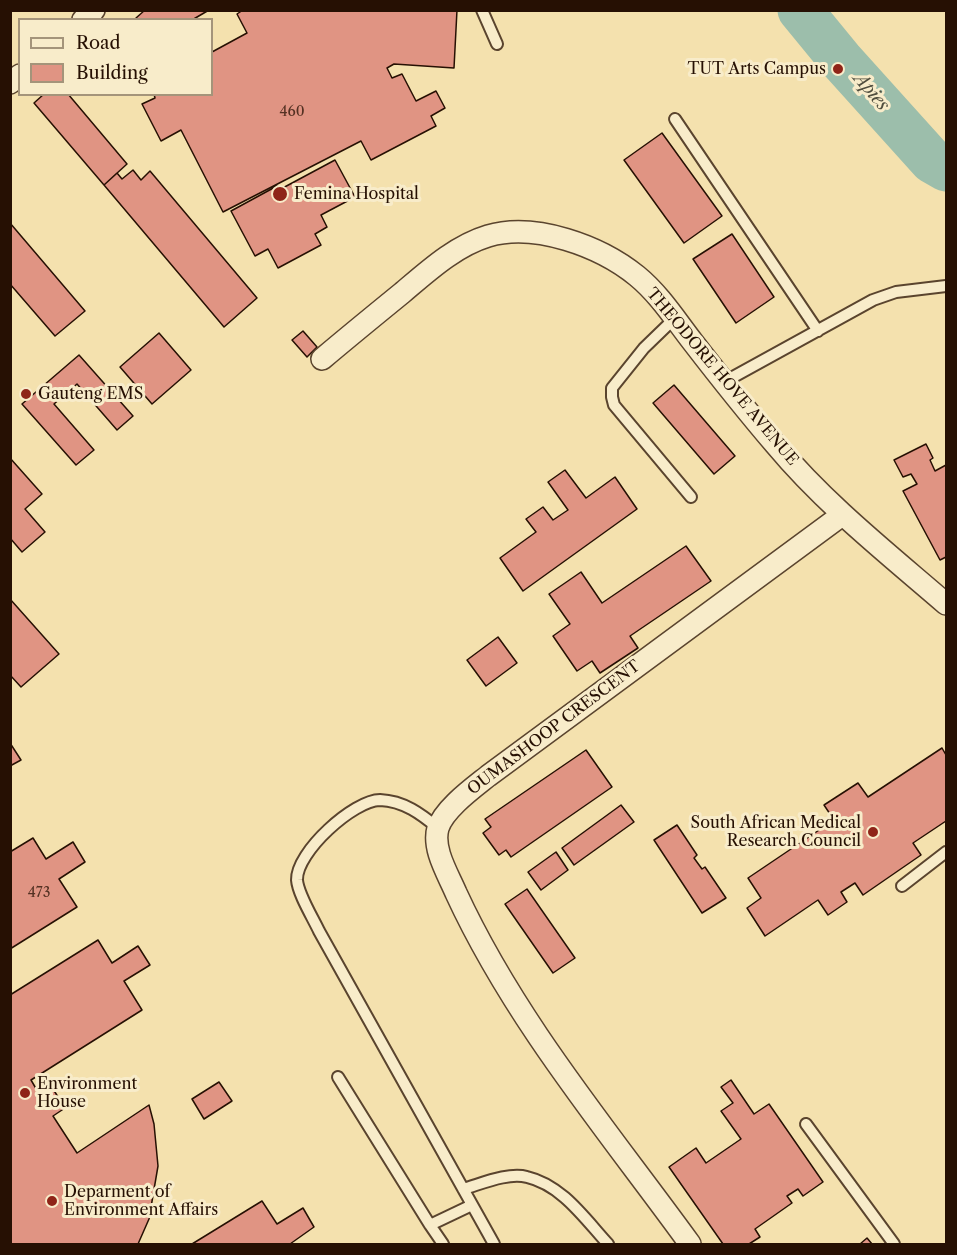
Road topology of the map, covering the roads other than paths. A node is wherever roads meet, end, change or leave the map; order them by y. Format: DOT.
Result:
graph roads {
  1 [pos="482,10"];
  2 [pos="497,44"];
  3 [pos="675,119"];
  4 [pos="946,286"];
  5 [pos="674,319"];
  6 [pos="818,331"];
  7 [pos="322,359"];
  8 [pos="724,382"];
  9 [pos="691,497"];
  10 [pos="842,515"];
  11 [pos="946,604"];
  12 [pos="438,828"];
  13 [pos="946,852"];
  14 [pos="902,886"];
  15 [pos="338,1077"];
  16 [pos="806,1124"];
  17 [pos="463,1189"];
  18 [pos="472,1205"];
  19 [pos="430,1224"];
  20 [pos="443,1245"];
  21 [pos="494,1245"];
  22 [pos="608,1245"];
  23 [pos="690,1245"];
  24 [pos="894,1245"];
  1 -- 2 [label="lane"];
  3 -- 6 [label="lane"];
  4 -- 6 [label="lane"];
  5 -- 7 [label="street, THEODORE HOVE AVENUE"];
  5 -- 8 [label="street, THEODORE HOVE AVENUE"];
  5 -- 9 [label="lane"];
  6 -- 8 [label="lane"];
  8 -- 10 [label="street, THEODORE HOVE AVENUE"];
  10 -- 11 [label="street, THEODORE HOVE AVENUE"];
  10 -- 12 [label="street, OUMASHOOP CRESCENT"];
  12 -- 17 [label="lane"];
  12 -- 23 [label="street"];
  13 -- 14 [label="lane"];
  15 -- 19 [label="lane"];
  16 -- 24 [label="lane"];
  17 -- 18 [label="lane"];
  17 -- 22 [label="lane"];
  18 -- 19 [label="lane"];
  18 -- 21 [label="lane"];
  19 -- 20 [label="lane"];
}
